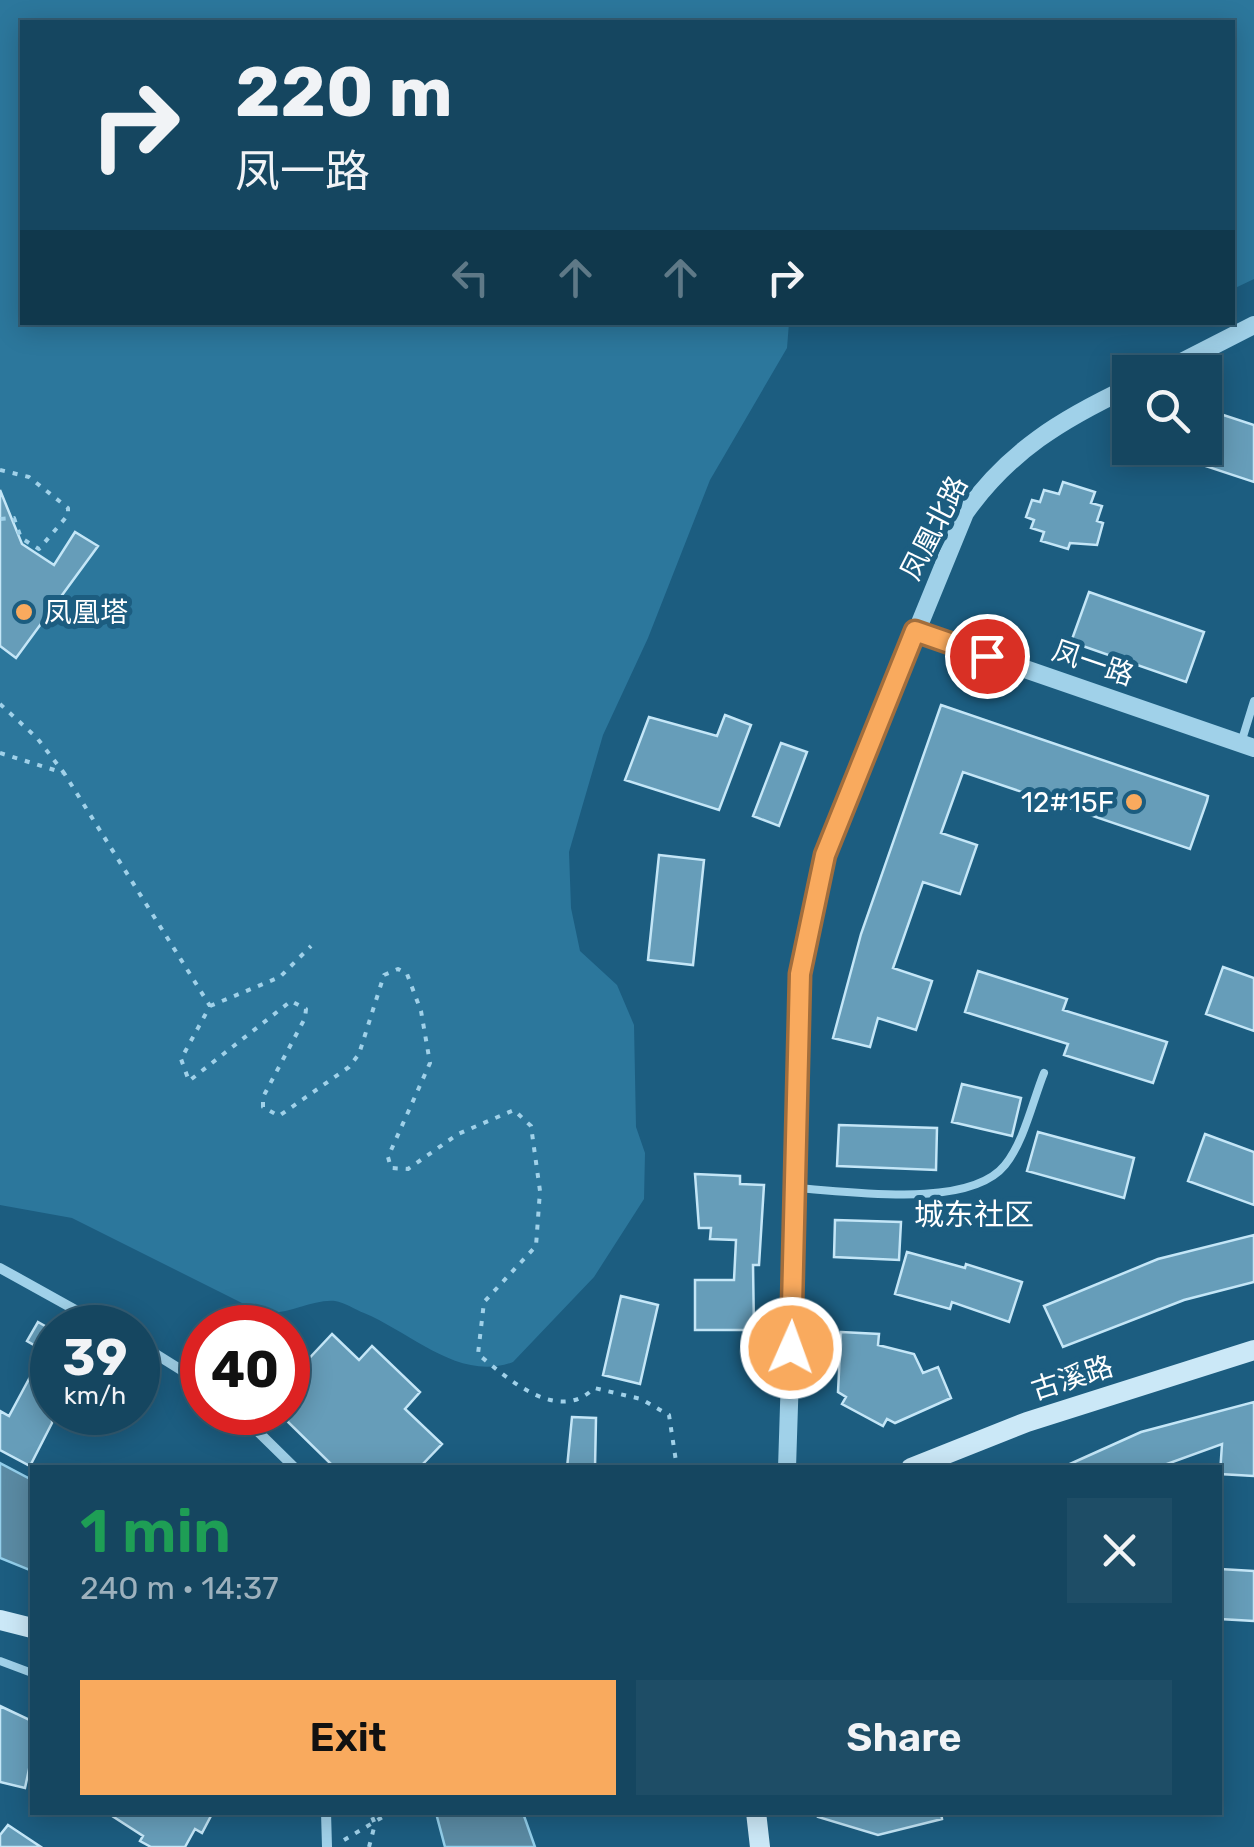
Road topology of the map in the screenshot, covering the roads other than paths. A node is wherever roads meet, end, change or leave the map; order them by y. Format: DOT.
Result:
graph roads {
  1 [pos="1254,325"];
  2 [pos="1195,355"];
  3 [pos="1112,397"];
  4 [pos="915,631"];
  5 [pos="1254,701"];
  6 [pos="1248,746"];
  7 [pos="1044,1072"];
  8 [pos="796,1188"];
  9 [pos="0,1268"];
  10 [pos="67,1305"];
  11 [pos="1254,1350"];
  12 [pos="261,1435"];
  13 [pos="292,1465"];
  14 [pos="786,1465"];
  15 [pos="918,1465"];
  16 [pos="0,1620"];
  17 [pos="30,1628"];
  18 [pos="0,1661"];
  19 [pos="30,1672"];
  20 [pos="326,1815"];
  21 [pos="756,1815"];
  22 [pos="329,1847"];
  23 [pos="760,1847"];
  1 -- 2 [label="street"];
  3 -- 4 [label="street, 凤凰北路"];
  4 -- 6 [label="street, 凤一路"];
  4 -- 8 [label="street, 凤凰北路"];
  5 -- 6 [label="lane"];
  7 -- 8 [label="lane"];
  8 -- 14 [label="street, 凤凰北路"];
  9 -- 10 [label="street"];
  11 -- 15 [label="main road, 古溪路"];
  12 -- 13 [label="street"];
  16 -- 17 [label="main road"];
  18 -- 19 [label="lane"];
  20 -- 22 [label="street"];
  21 -- 23 [label="main road"];
}
